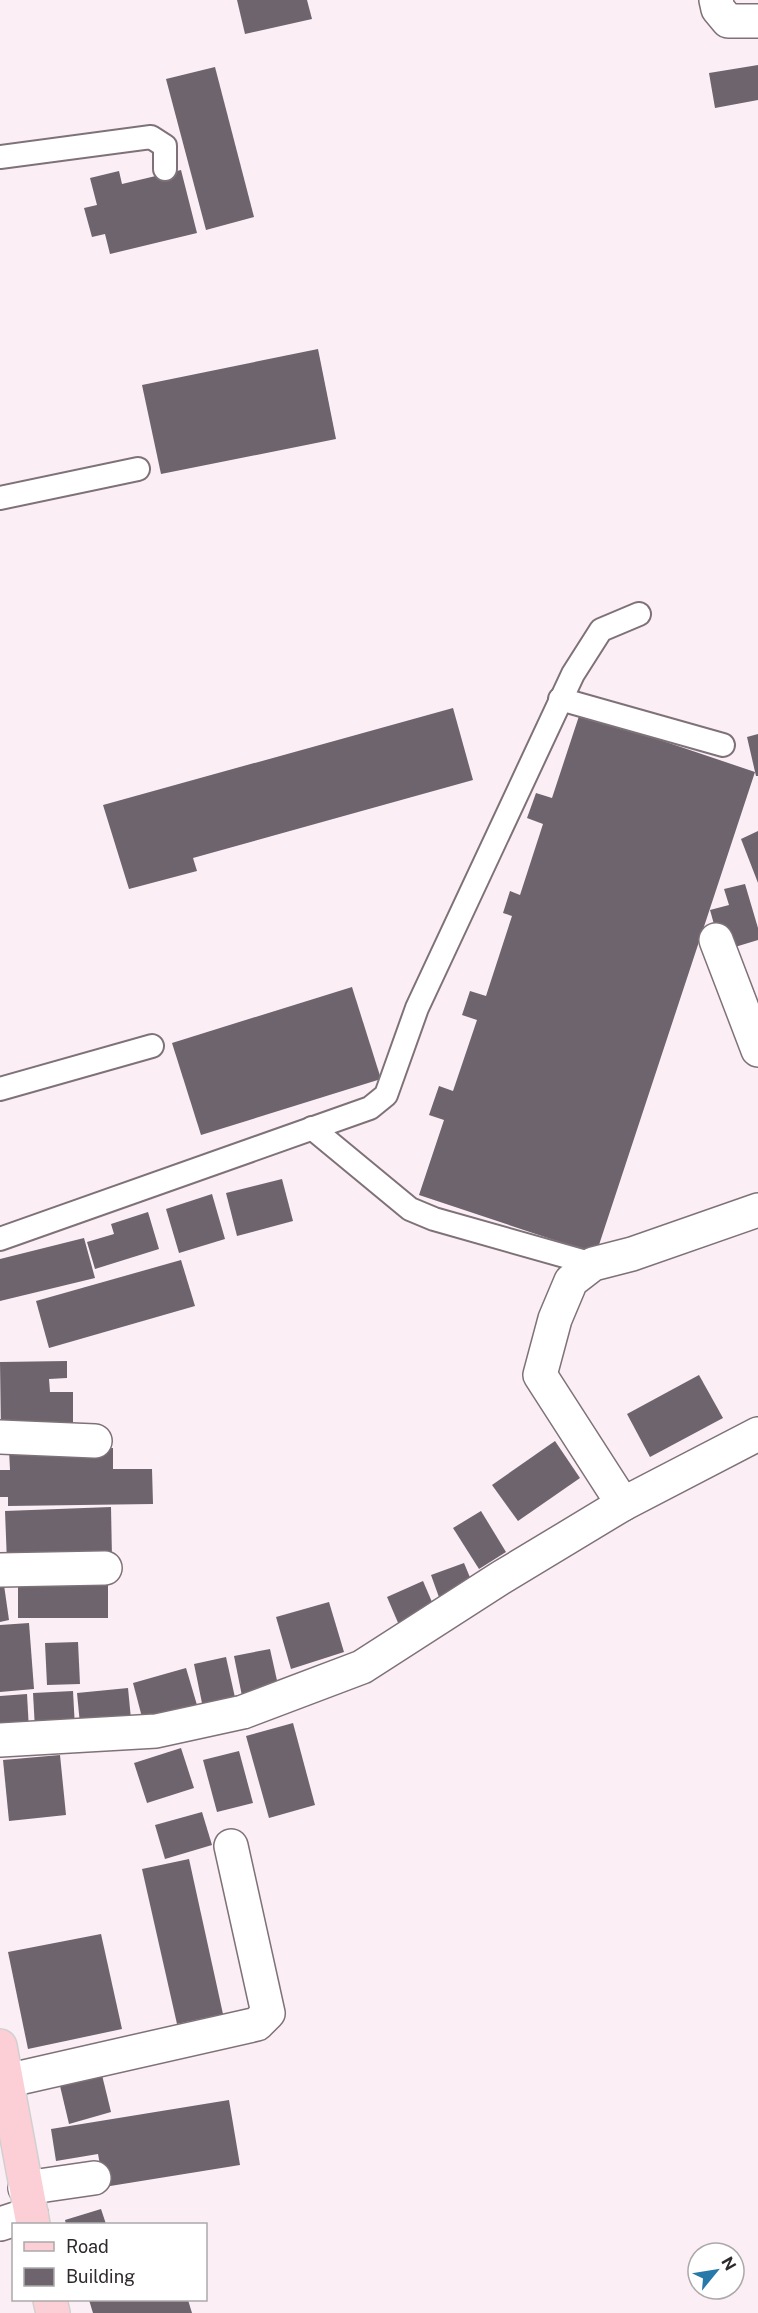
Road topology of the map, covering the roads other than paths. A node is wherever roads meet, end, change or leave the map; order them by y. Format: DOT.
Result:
graph roads {
  1 [pos="716,0"];
  2 [pos="758,21"];
  3 [pos="0,157"];
  4 [pos="165,169"];
  5 [pos="138,469"];
  6 [pos="0,498"];
  7 [pos="639,614"];
  8 [pos="560,699"];
  9 [pos="723,745"];
  10 [pos="716,940"];
  11 [pos="152,1046"];
  12 [pos="758,1050"];
  13 [pos="0,1089"];
  14 [pos="312,1128"];
  15 [pos="758,1210"];
  16 [pos="0,1239"];
  17 [pos="593,1264"];
  18 [pos="758,1434"];
  19 [pos="0,1437"];
  20 [pos="95,1441"];
  21 [pos="623,1504"];
  22 [pos="105,1568"];
  23 [pos="0,1570"];
  24 [pos="0,1740"];
  25 [pos="231,1846"];
  26 [pos="0,2046"];
  27 [pos="6,2080"];
  28 [pos="94,2178"];
  29 [pos="29,2209"];
  30 [pos="0,2224"];
  1 -- 2 [label="street"];
  3 -- 4 [label="lane"];
  5 -- 6 [label="lane"];
  7 -- 8 [label="lane"];
  8 -- 9 [label="lane"];
  8 -- 14 [label="lane"];
  10 -- 12 [label="street"];
  11 -- 13 [label="lane"];
  14 -- 16 [label="lane"];
  14 -- 17 [label="lane"];
  15 -- 17 [label="street"];
  17 -- 21 [label="street"];
  18 -- 21 [label="street"];
  19 -- 20 [label="street"];
  21 -- 24 [label="street"];
  22 -- 23 [label="street"];
  25 -- 27 [label="street"];
  26 -- 27 [label="main road"];
  27 -- 29 [label="main road"];
  28 -- 29 [label="street"];
  29 -- 30 [label="street"];
}
